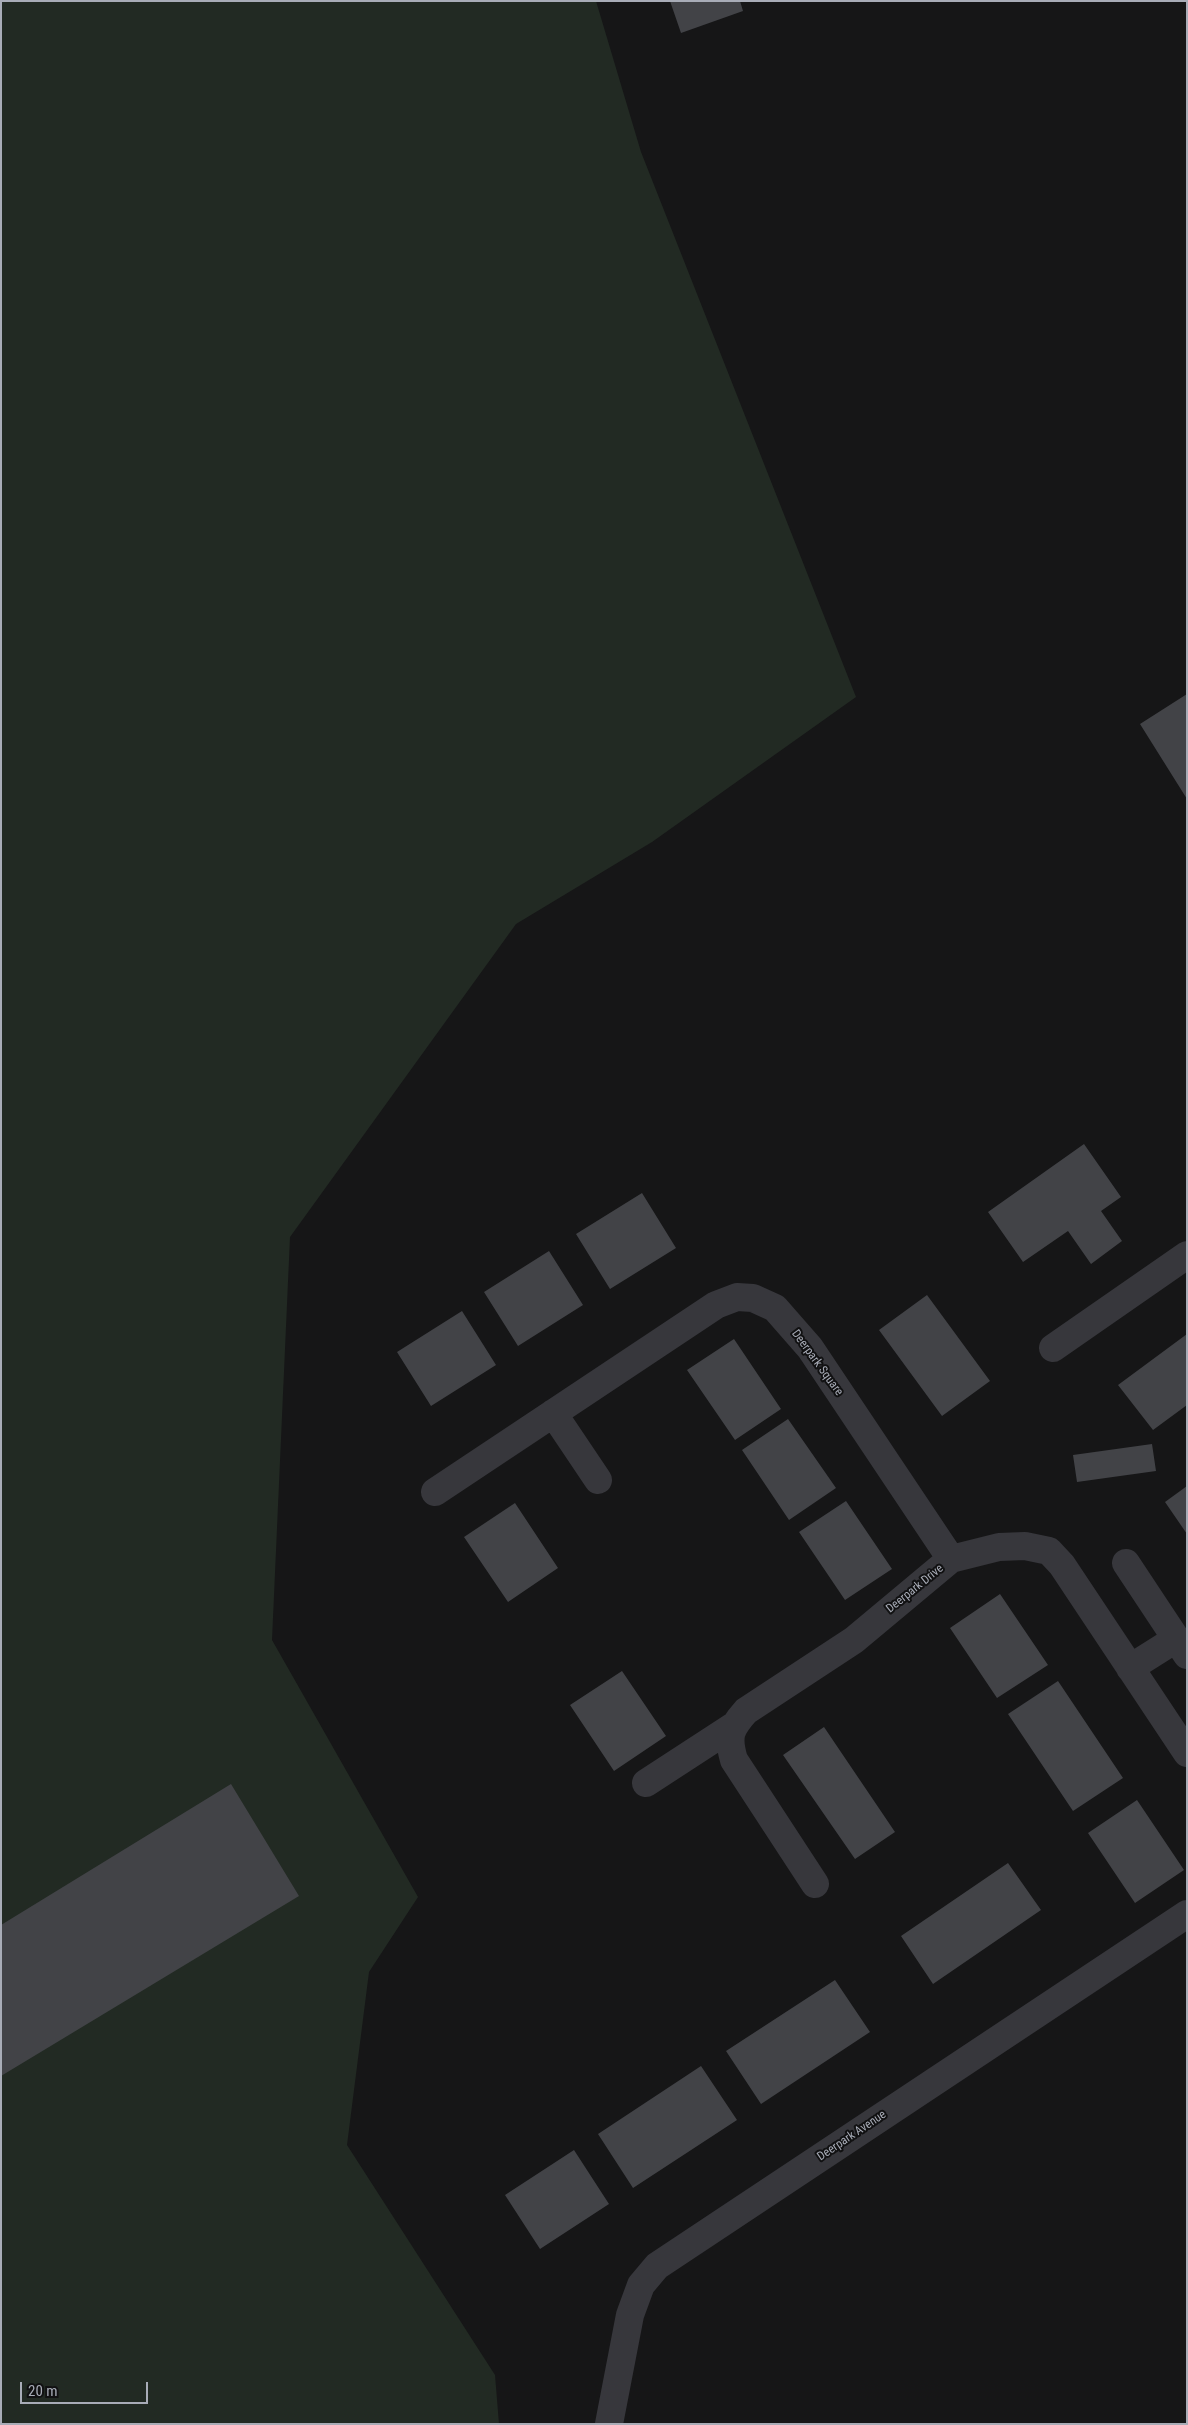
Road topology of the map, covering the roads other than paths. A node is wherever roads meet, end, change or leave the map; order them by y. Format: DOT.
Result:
graph roads {
  1 [pos="1187,1255"];
  2 [pos="1053,1348"];
  3 [pos="554,1413"];
  4 [pos="598,1480"];
  5 [pos="435,1492"];
  6 [pos="951,1559"];
  7 [pos="1126,1563"];
  8 [pos="1182,1647"];
  9 [pos="1130,1668"];
  10 [pos="732,1726"];
  11 [pos="1187,1753"];
  12 [pos="646,1783"];
  13 [pos="815,1884"];
  14 [pos="1187,1914"];
  15 [pos="609,2424"];
  1 -- 2 [label="street"];
  3 -- 4 [label="street"];
  3 -- 5 [label="street, Deerpark Square"];
  3 -- 6 [label="street, Deerpark Square"];
  6 -- 9 [label="street, Deerpark Drive"];
  6 -- 10 [label="street, Deerpark Drive"];
  7 -- 8 [label="street"];
  8 -- 9 [label="street"];
  9 -- 11 [label="street, Deerpark Drive"];
  10 -- 12 [label="street, Deerpark Drive"];
  10 -- 13 [label="street"];
  14 -- 15 [label="street, Deerpark Avenue"];
}
